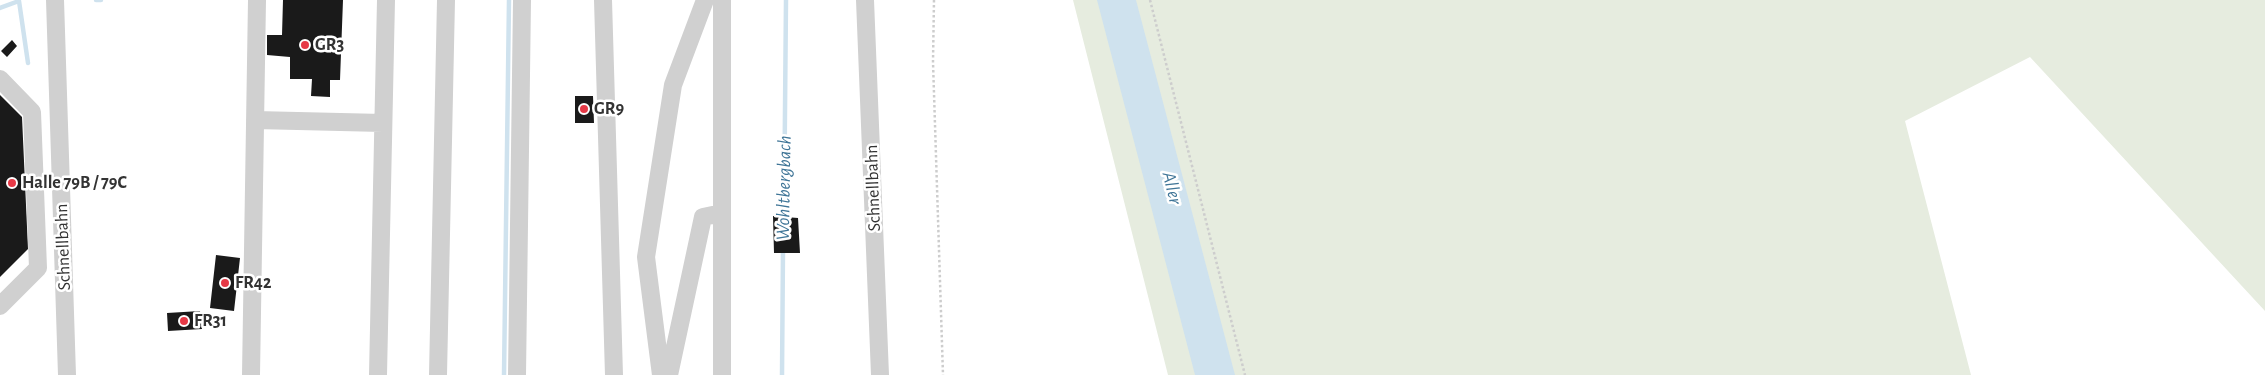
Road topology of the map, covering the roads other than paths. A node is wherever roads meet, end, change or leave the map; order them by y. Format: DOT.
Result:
graph roads {
  1 [pos="55,0"];
  2 [pos="257,0"];
  3 [pos="386,0"];
  4 [pos="446,0"];
  5 [pos="522,0"];
  6 [pos="603,0"];
  7 [pos="705,0"];
  8 [pos="722,0"];
  9 [pos="865,0"];
  10 [pos="0,80"];
  11 [pos="255,120"];
  12 [pos="383,123"];
  13 [pos="722,213"];
  14 [pos="0,306"];
  15 [pos="67,375"];
  16 [pos="251,375"];
  17 [pos="378,375"];
  18 [pos="438,375"];
  19 [pos="517,375"];
  20 [pos="614,375"];
  21 [pos="661,375"];
  22 [pos="669,375"];
  23 [pos="722,375"];
  24 [pos="880,375"];
  1 -- 15 [label="street, Schnellbahn"];
  2 -- 11 [label="street"];
  3 -- 12 [label="street"];
  4 -- 18 [label="street"];
  5 -- 19 [label="street"];
  6 -- 20 [label="street"];
  7 -- 21 [label="street"];
  8 -- 13 [label="street"];
  9 -- 24 [label="street, Schnellbahn"];
  10 -- 14 [label="street"];
  11 -- 12 [label="street"];
  11 -- 16 [label="street"];
  12 -- 17 [label="street"];
  13 -- 22 [label="street"];
  13 -- 23 [label="street"];
}
